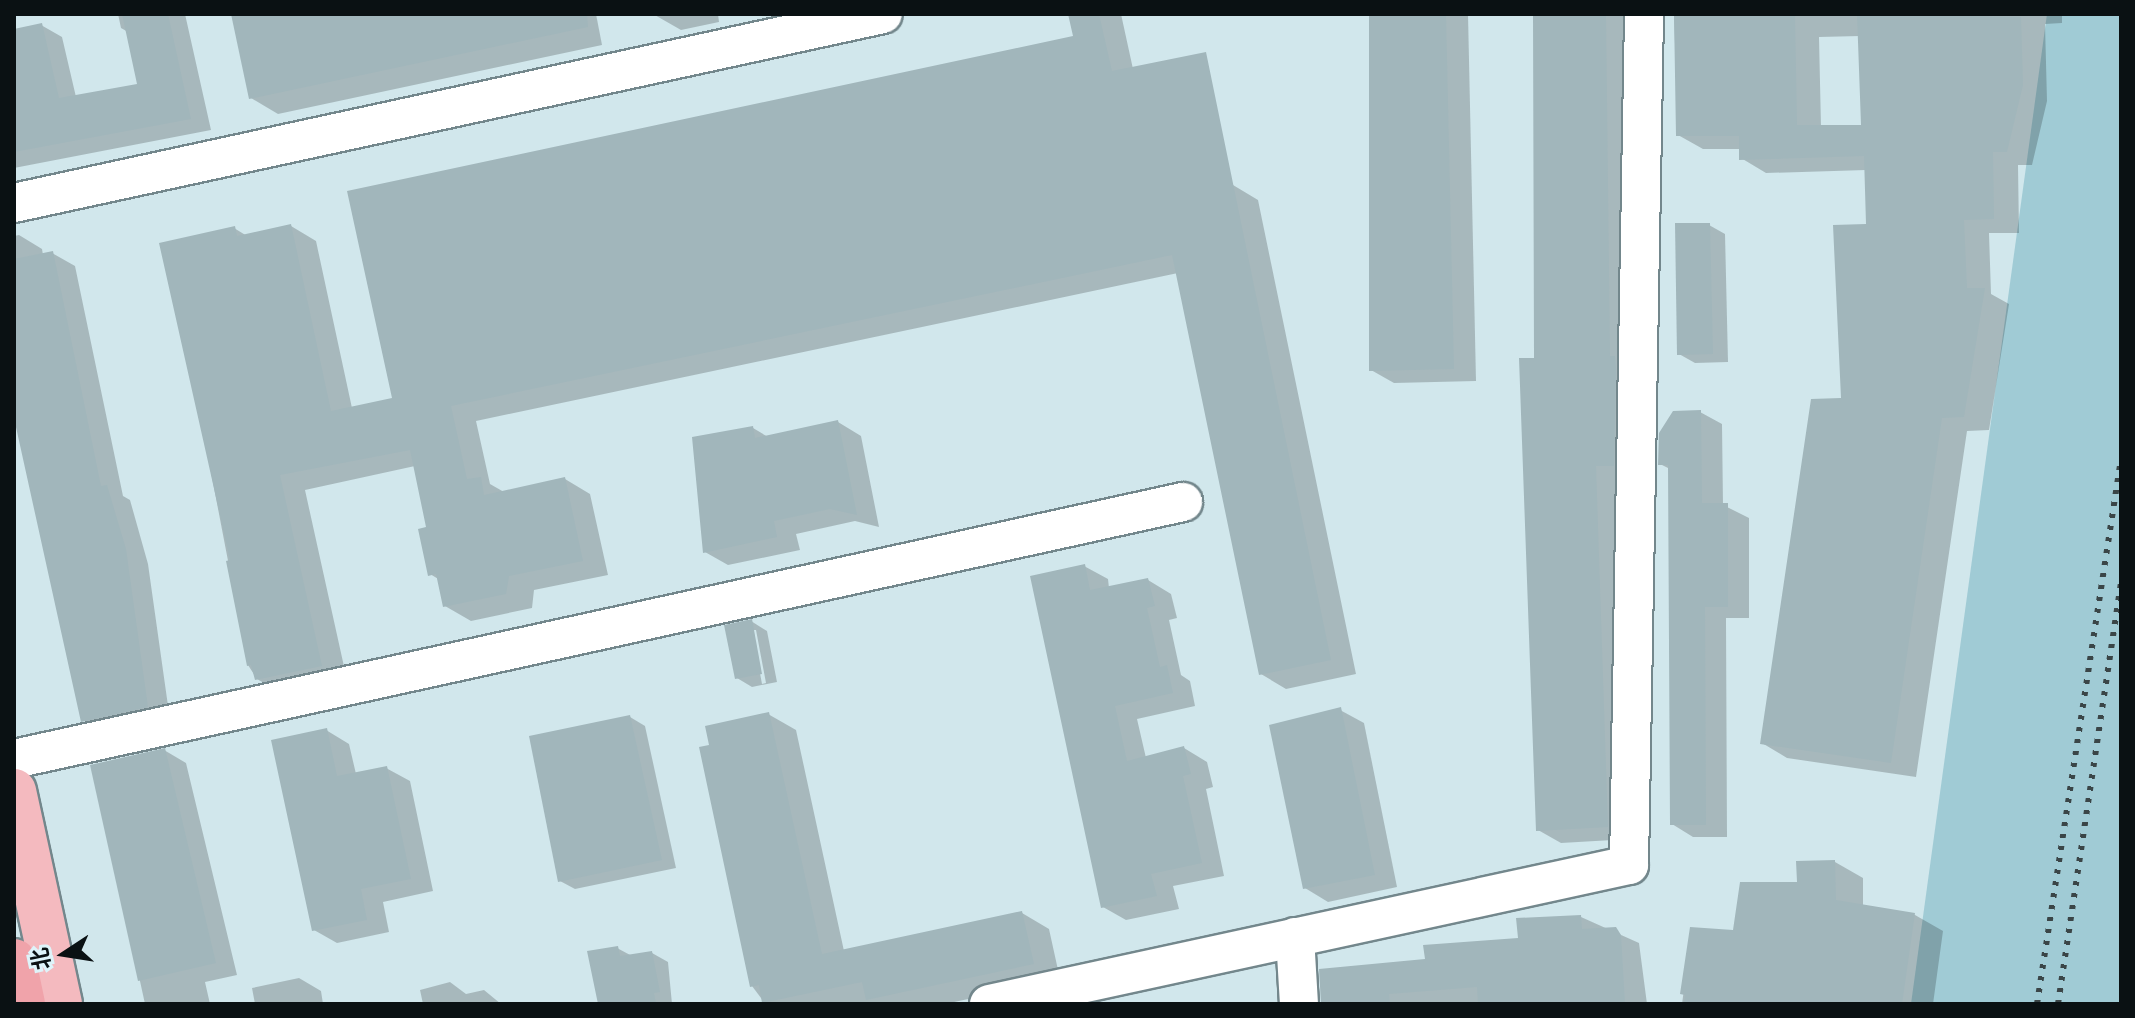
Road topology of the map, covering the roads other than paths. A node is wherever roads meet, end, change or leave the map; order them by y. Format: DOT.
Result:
graph roads {
  1 [pos="883,14"];
  2 [pos="1644,14"];
  3 [pos="14,203"];
  4 [pos="1183,502"];
  5 [pos="14,759"];
  6 [pos="14,791"];
  7 [pos="1295,937"];
  8 [pos="14,961"];
  9 [pos="23,1004"];
  10 [pos="60,1004"];
  11 [pos="989,1004"];
  12 [pos="1299,1004"];
  1 -- 3 [label="street"];
  2 -- 7 [label="street"];
  4 -- 5 [label="street"];
  6 -- 10 [label="main road"];
  7 -- 11 [label="street"];
  7 -- 12 [label="street"];
  8 -- 9 [label="highway"];
}
